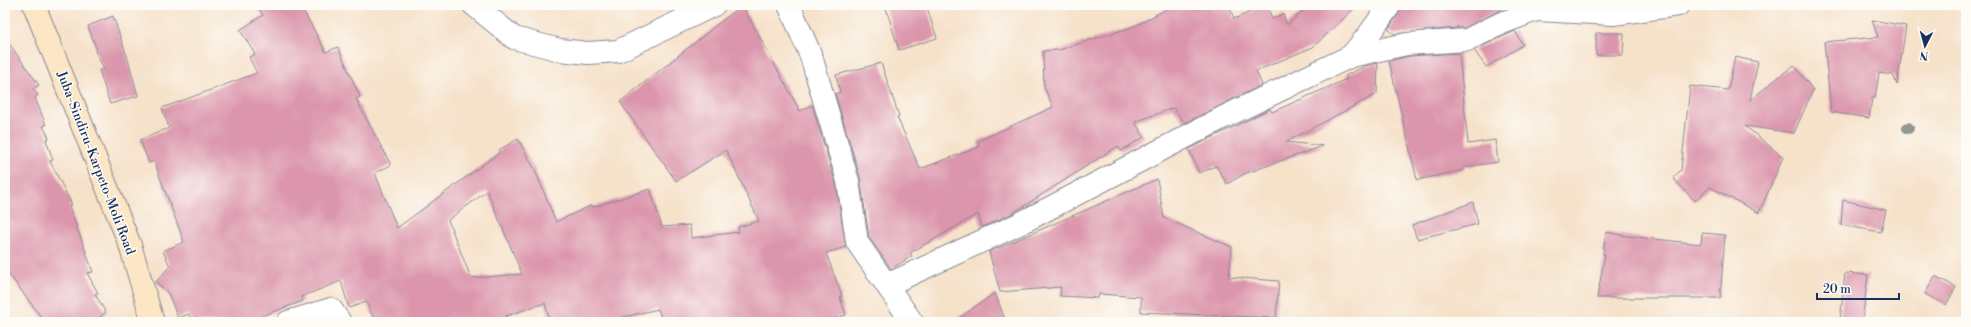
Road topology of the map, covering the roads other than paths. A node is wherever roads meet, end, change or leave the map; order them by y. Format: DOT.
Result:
graph roads {
  1 [pos="34,5"];
  2 [pos="474,5"];
  3 [pos="714,5"];
  4 [pos="789,5"];
  5 [pos="1390,5"];
  6 [pos="1678,5"];
  7 [pos="1351,56"];
  8 [pos="888,285"];
  9 [pos="153,322"];
  10 [pos="288,322"];
  11 [pos="340,322"];
  12 [pos="912,322"];
  1 -- 9 [label="main road, Juba-Sindiru-Karpeto-Moli Road"];
  2 -- 3 [label="street"];
  4 -- 8 [label="street"];
  5 -- 7 [label="street"];
  6 -- 7 [label="street"];
  7 -- 8 [label="street"];
  8 -- 12 [label="street"];
  10 -- 11 [label="street"];
}
